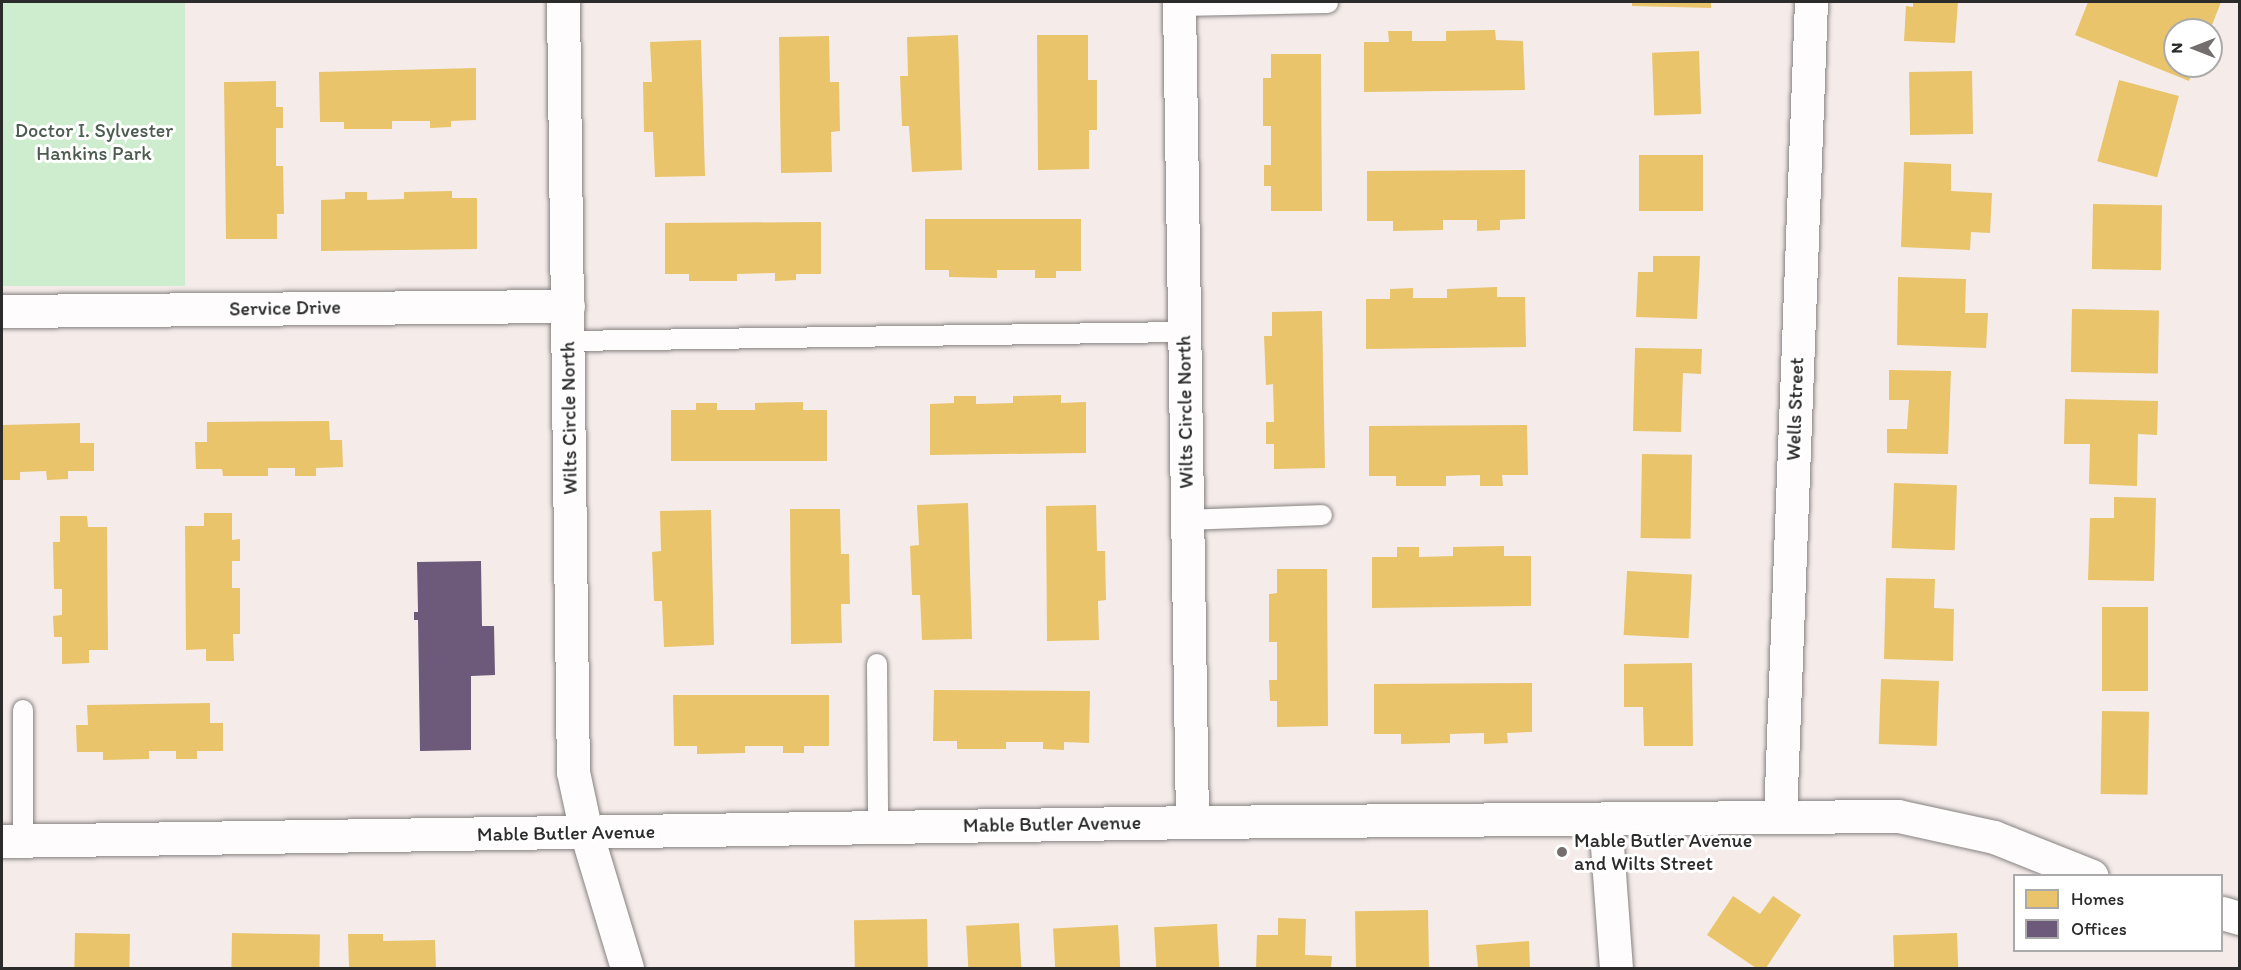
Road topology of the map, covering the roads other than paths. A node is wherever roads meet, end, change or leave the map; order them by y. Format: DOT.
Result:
graph roads {
  1 [pos="563,2"];
  2 [pos="1811,2"];
  3 [pos="1328,3"];
  4 [pos="1179,4"];
  5 [pos="568,306"];
  6 [pos="2,311"];
  7 [pos="1184,332"];
  8 [pos="568,341"];
  9 [pos="1322,514"];
  10 [pos="1187,520"];
  11 [pos="877,664"];
  12 [pos="23,710"];
  13 [pos="1780,816"];
  14 [pos="1605,819"];
  15 [pos="1192,822"];
  16 [pos="879,827"];
  17 [pos="586,832"];
  18 [pos="12,841"];
  19 [pos="2087,874"];
  20 [pos="2223,913"];
  21 [pos="2240,918"];
  22 [pos="627,969"];
  23 [pos="1617,969"];
  1 -- 5 [label="street, Wilts Circle North"];
  2 -- 13 [label="street, Wells Street"];
  3 -- 4 [label="lane"];
  4 -- 7 [label="street, Wilts Circle North"];
  5 -- 6 [label="street, Service Drive"];
  5 -- 8 [label="street, Wilts Circle North"];
  7 -- 8 [label="lane"];
  7 -- 10 [label="street, Wilts Circle North"];
  8 -- 17 [label="street, Wilts Circle North"];
  9 -- 10 [label="lane"];
  10 -- 15 [label="street, Wilts Circle North"];
  11 -- 16 [label="lane"];
  12 -- 18 [label="lane"];
  13 -- 14 [label="street, Mable Butler Avenue"];
  13 -- 19 [label="street, Mable Butler Avenue"];
  14 -- 15 [label="street, Mable Butler Avenue"];
  14 -- 23 [label="street"];
  15 -- 16 [label="street, Mable Butler Avenue"];
  16 -- 17 [label="street, Mable Butler Avenue"];
  17 -- 18 [label="street, Mable Butler Avenue"];
  17 -- 22 [label="street, Wilts Circle North"];
  20 -- 21 [label="street"];
}
